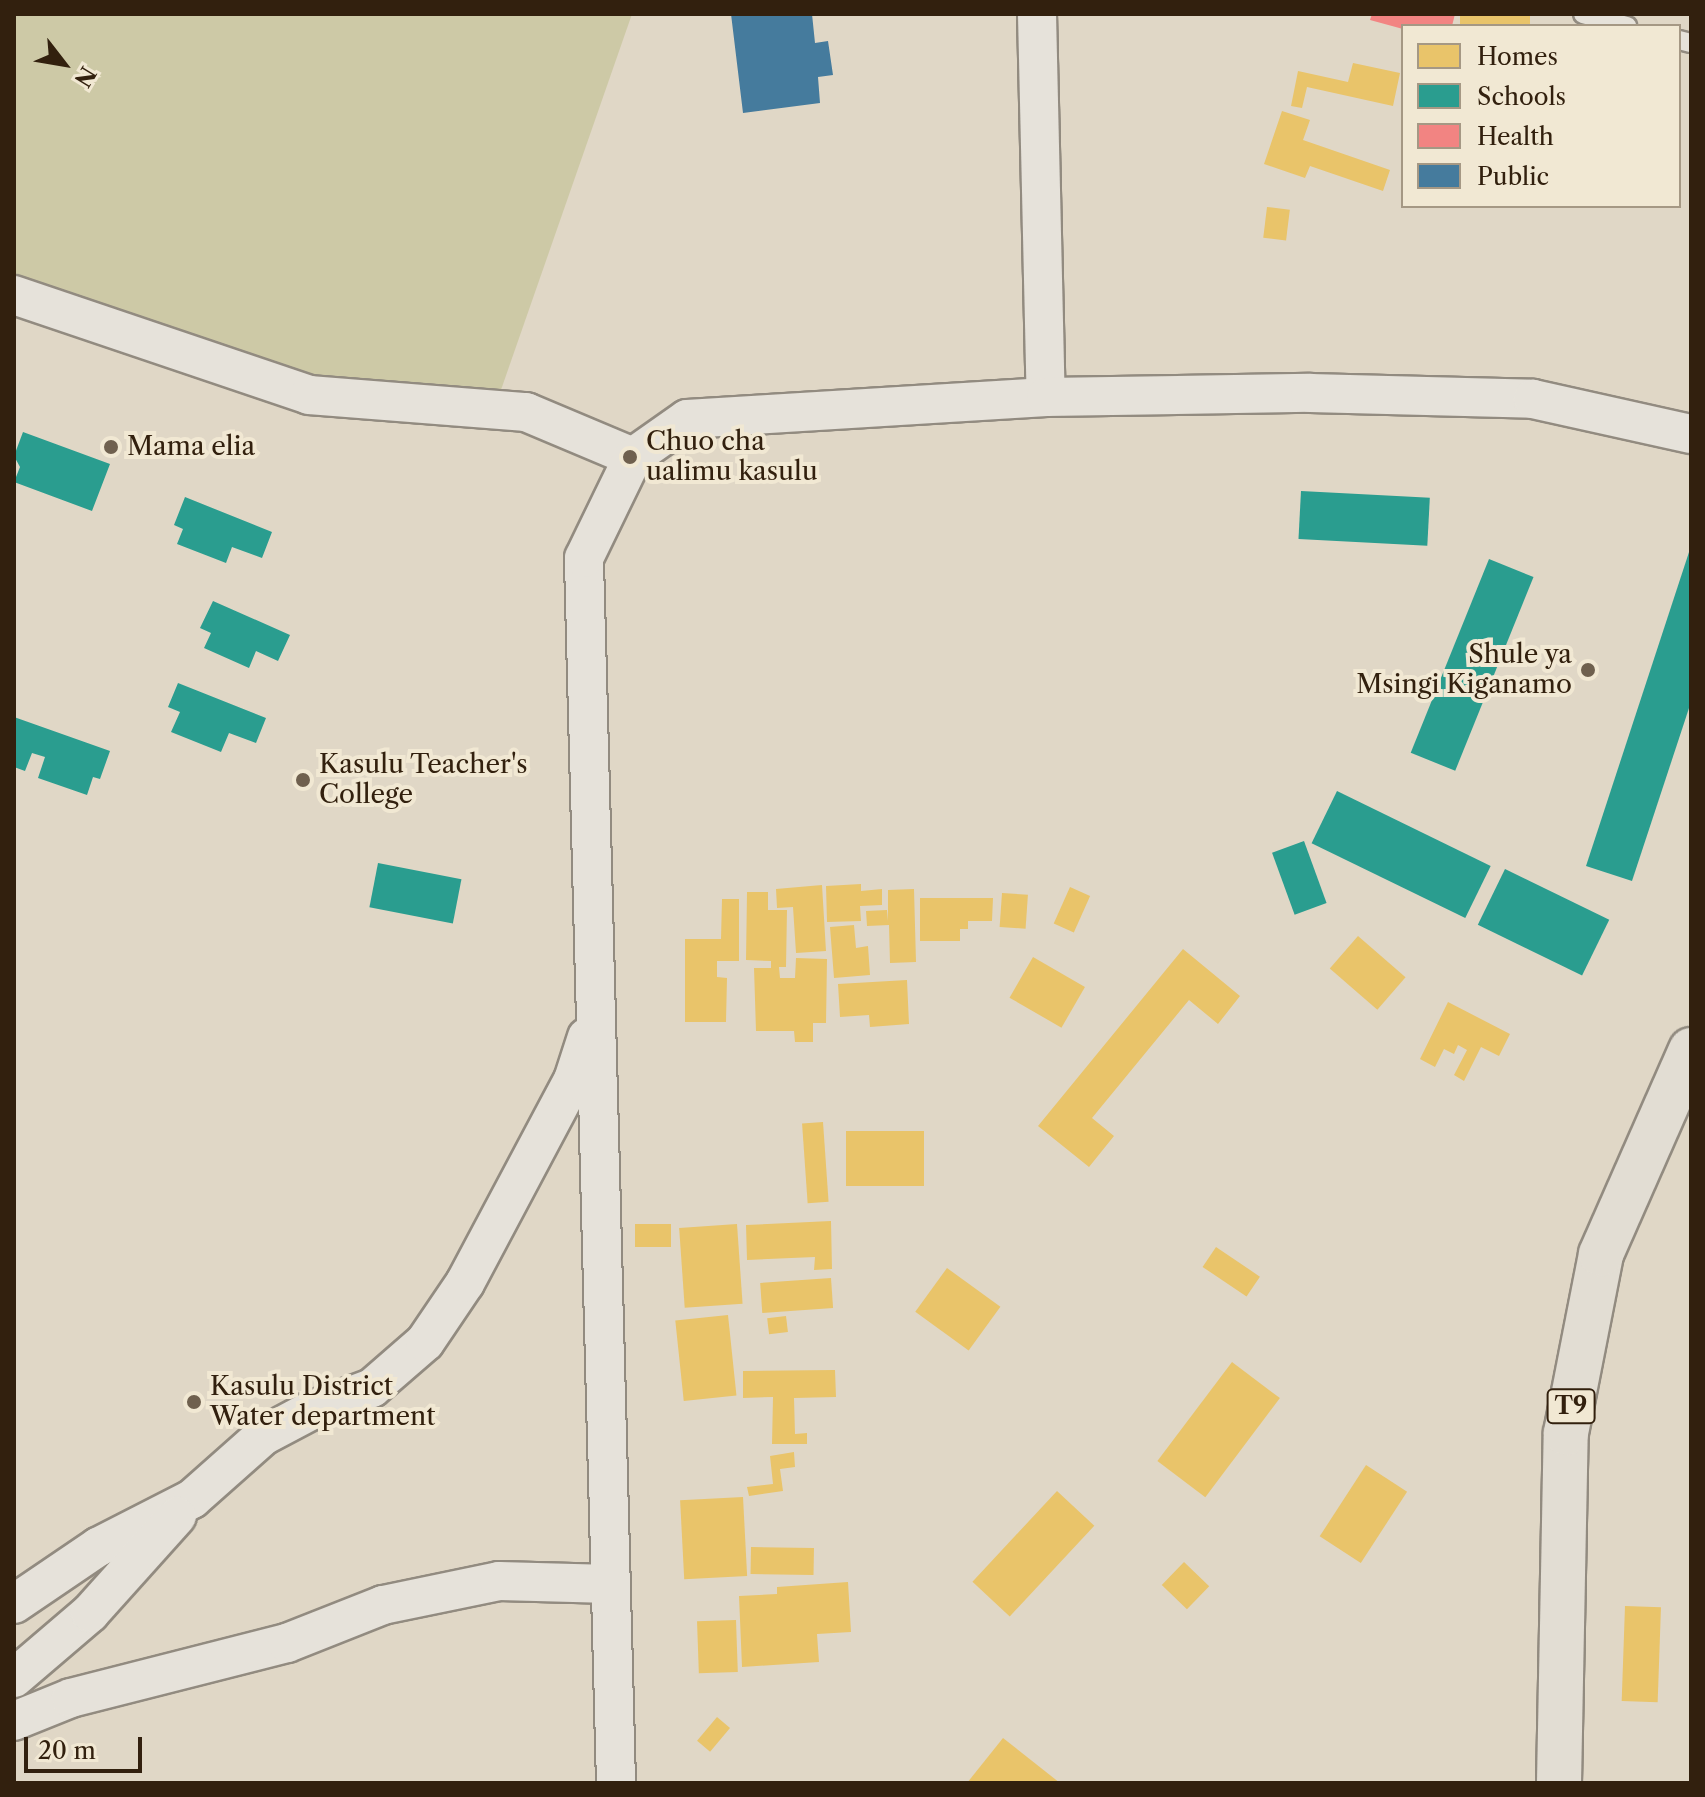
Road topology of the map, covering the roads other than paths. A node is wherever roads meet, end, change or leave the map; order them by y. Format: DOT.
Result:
graph roads {
  1 [pos="1037,14"];
  2 [pos="1583,14"];
  3 [pos="1620,24"];
  4 [pos="14,295"];
  5 [pos="1046,397"];
  6 [pos="1691,434"];
  7 [pos="633,457"];
  8 [pos="596,1008"];
  9 [pos="1691,1050"];
  10 [pos="192,1499"];
  11 [pos="611,1584"];
  12 [pos="14,1604"];
  13 [pos="14,1678"];
  14 [pos="14,1721"];
  15 [pos="616,1783"];
  16 [pos="1559,1783"];
  1 -- 5 [label="street"];
  2 -- 3 [label="lane"];
  4 -- 7 [label="street"];
  5 -- 6 [label="street"];
  5 -- 7 [label="street"];
  7 -- 8 [label="street"];
  8 -- 10 [label="street"];
  8 -- 11 [label="street"];
  9 -- 16 [label="highway, T9"];
  10 -- 12 [label="street"];
  10 -- 13 [label="street"];
  11 -- 14 [label="street"];
  11 -- 15 [label="street"];
}
